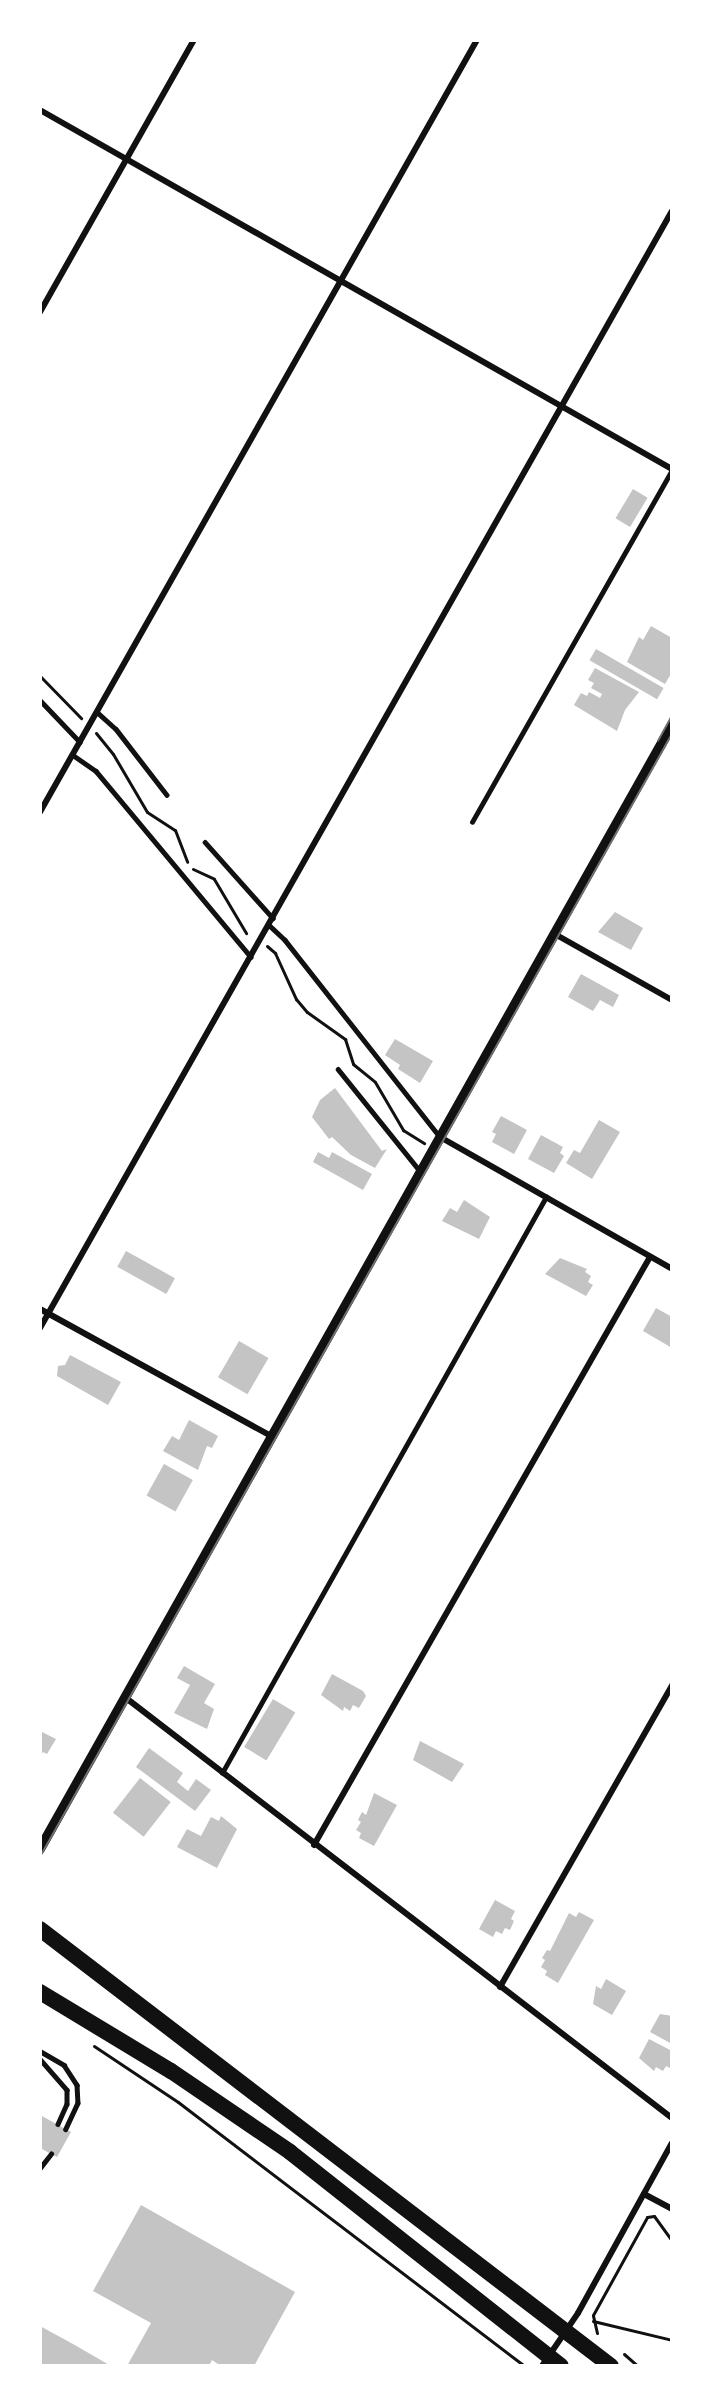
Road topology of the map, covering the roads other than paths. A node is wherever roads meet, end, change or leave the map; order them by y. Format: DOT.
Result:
graph roads {
  1 [pos="194,40"];
  2 [pos="477,40"];
  3 [pos="40,110"];
  4 [pos="127,159"];
  5 [pos="672,212"];
  6 [pos="341,281"];
  7 [pos="40,312"];
  8 [pos="562,407"];
  9 [pos="672,470"];
  10 [pos="40,700"];
  11 [pos="97,712"];
  12 [pos="671,728"];
  13 [pos="80,742"];
  14 [pos="73,754"];
  15 [pos="167,795"];
  16 [pos="40,812"];
  17 [pos="472,822"];
  18 [pos="205,842"];
  19 [pos="273,918"];
  20 [pos="269,925"];
  21 [pos="553,933"];
  22 [pos="251,957"];
  23 [pos="672,1000"];
  24 [pos="338,1070"];
  25 [pos="440,1137"];
  26 [pos="420,1171"];
  27 [pos="546,1197"];
  28 [pos="650,1257"];
  29 [pos="672,1269"];
  30 [pos="40,1309"];
  31 [pos="49,1314"];
  32 [pos="40,1328"];
  33 [pos="271,1437"];
  34 [pos="672,1685"];
  35 [pos="126,1698"];
  36 [pos="222,1773"];
  37 [pos="314,1845"];
  38 [pos="40,1849"];
  39 [pos="40,1929"];
  40 [pos="500,1987"];
  41 [pos="40,1992"];
  42 [pos="40,2050"];
  43 [pos="40,2059"];
  44 [pos="672,2118"];
  45 [pos="58,2124"];
  46 [pos="66,2129"];
  47 [pos="672,2143"];
  48 [pos="51,2154"];
  49 [pos="40,2168"];
  50 [pos="644,2194"];
  51 [pos="672,2209"];
  52 [pos="566,2332"];
  53 [pos="617,2359"];
  54 [pos="551,2362"];
  1 -- 4 [label="street"];
  2 -- 6 [label="street"];
  3 -- 4 [label="street"];
  4 -- 6 [label="street"];
  4 -- 7 [label="street"];
  5 -- 8 [label="street"];
  6 -- 8 [label="street"];
  6 -- 11 [label="street"];
  8 -- 9 [label="street"];
  8 -- 19 [label="street"];
  9 -- 17 [label="lane"];
  10 -- 13 [label="lane"];
  11 -- 13 [label="street"];
  11 -- 15 [label="lane"];
  12 -- 21 [label="street"];
  13 -- 14 [label="street"];
  14 -- 16 [label="street"];
  14 -- 22 [label="lane"];
  18 -- 19 [label="lane"];
  19 -- 20 [label="street"];
  20 -- 22 [label="street"];
  20 -- 25 [label="lane"];
  21 -- 23 [label="street"];
  21 -- 25 [label="street"];
  22 -- 31 [label="street"];
  24 -- 26 [label="lane"];
  25 -- 26 [label="street"];
  25 -- 27 [label="street"];
  26 -- 33 [label="street"];
  27 -- 28 [label="street"];
  27 -- 36 [label="lane"];
  28 -- 29 [label="street"];
  28 -- 37 [label="street"];
  30 -- 31 [label="street"];
  31 -- 32 [label="street"];
  31 -- 33 [label="street"];
  33 -- 35 [label="street"];
  34 -- 40 [label="street"];
  35 -- 36 [label="street"];
  35 -- 38 [label="street"];
  36 -- 37 [label="street"];
  37 -- 40 [label="street"];
  39 -- 52 [label="highway"];
  40 -- 44 [label="street"];
  41 -- 54 [label="highway"];
  42 -- 46 [label="lane"];
  43 -- 45 [label="lane"];
  47 -- 50 [label="street"];
  48 -- 49 [label="lane"];
  50 -- 51 [label="street"];
  50 -- 52 [label="street"];
  52 -- 53 [label="highway"];
  52 -- 54 [label="street"];
}
